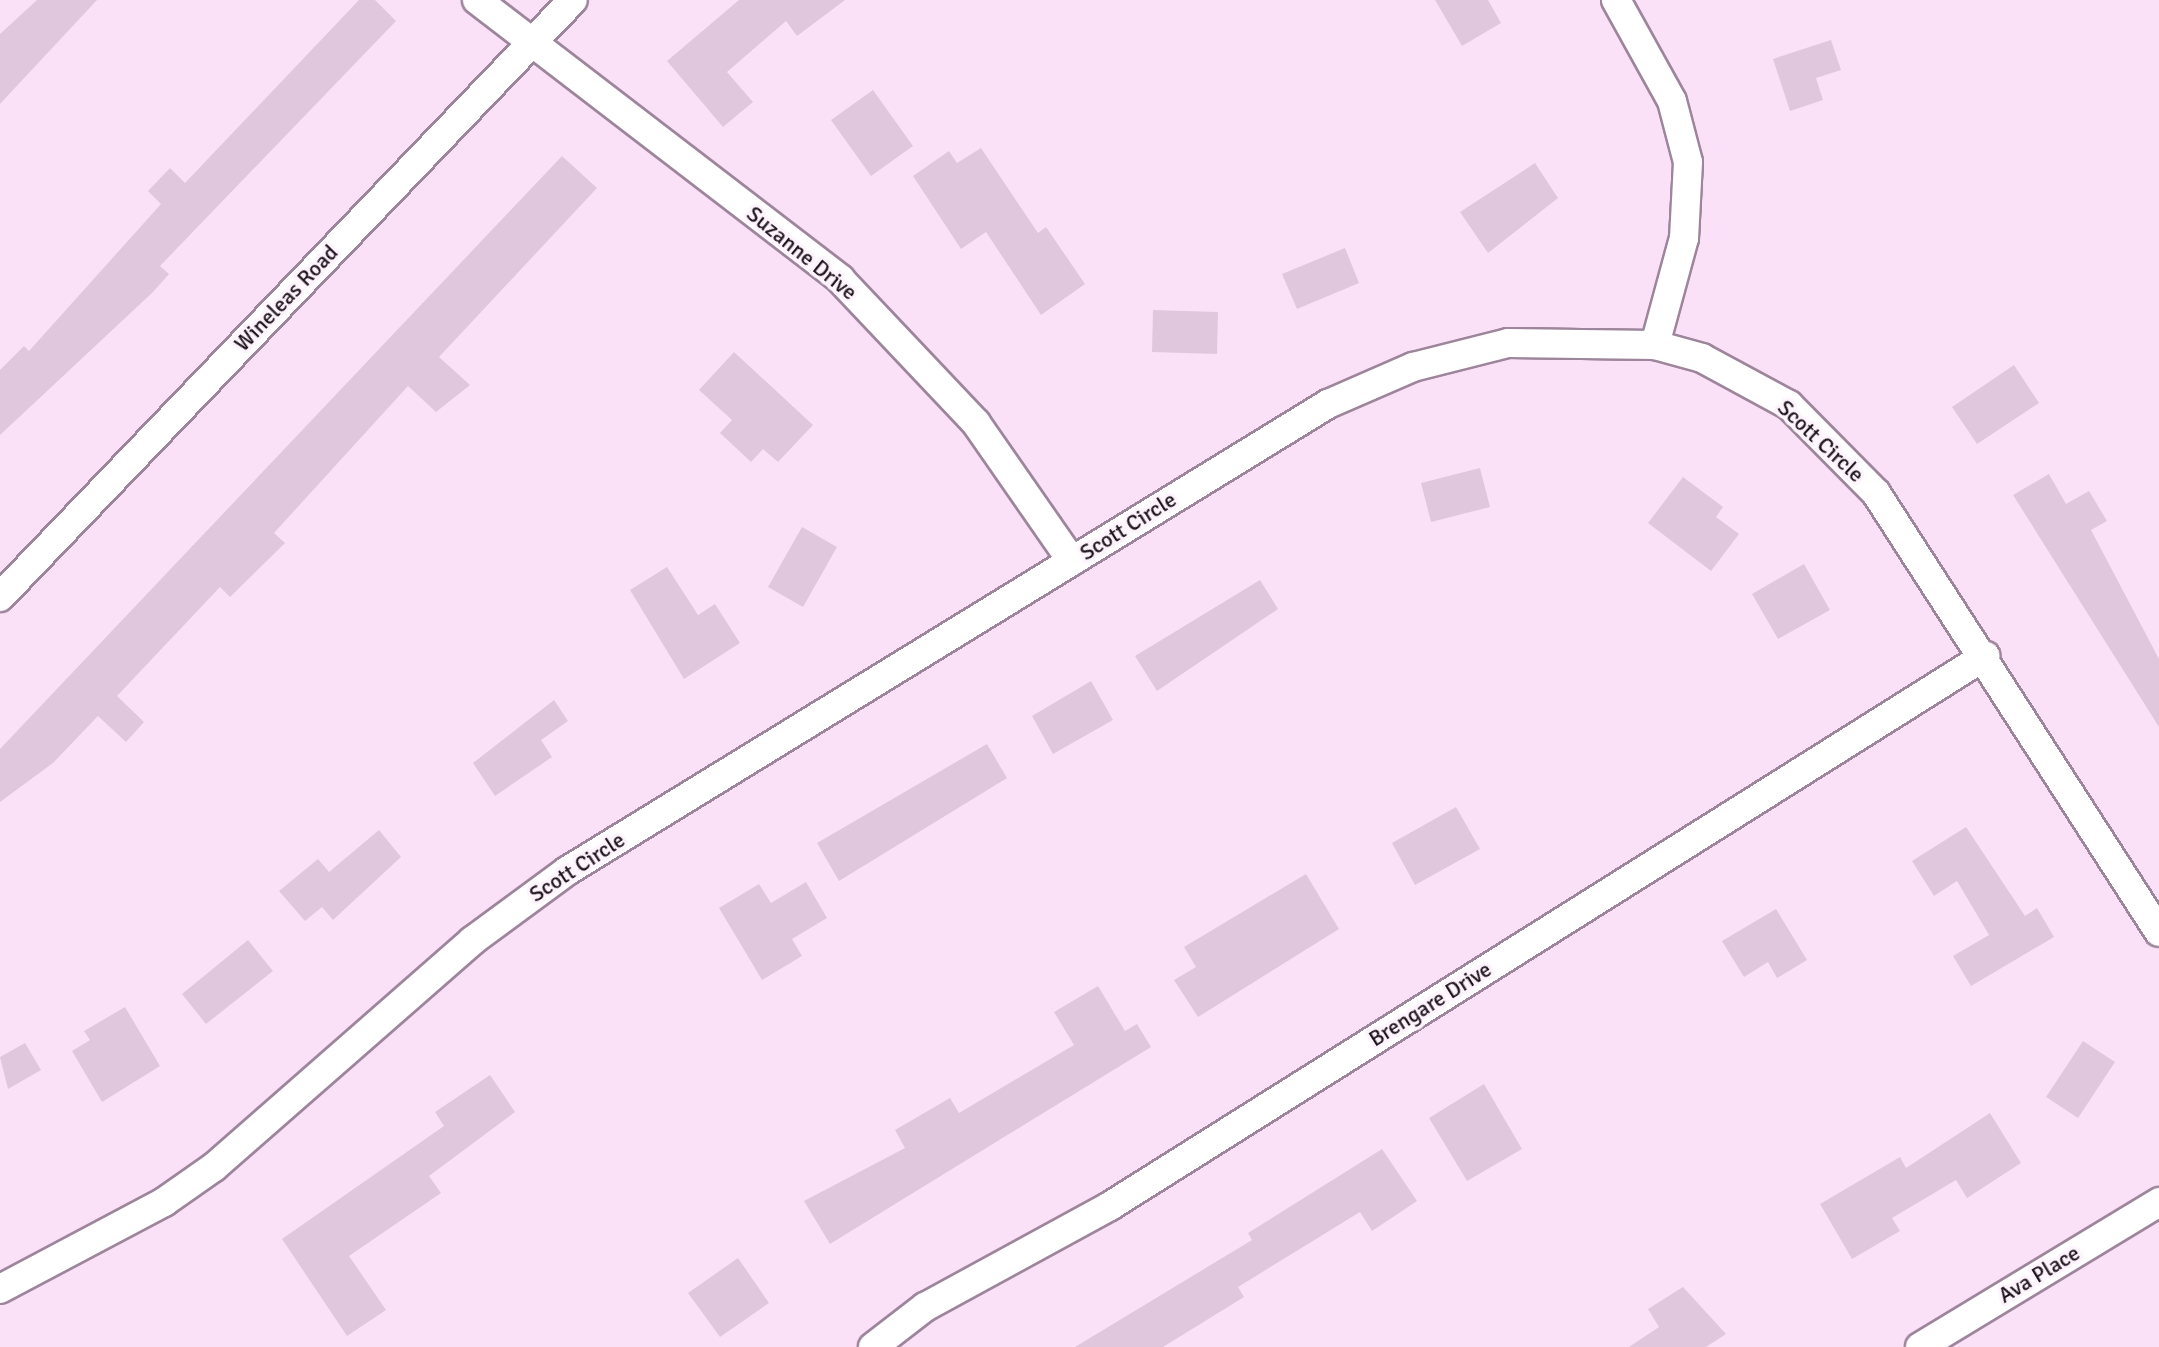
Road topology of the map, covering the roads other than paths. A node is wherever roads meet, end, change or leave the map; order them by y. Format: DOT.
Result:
graph roads {
  1 [pos="477,0"];
  2 [pos="573,0"];
  3 [pos="1616,0"];
  4 [pos="528,40"];
  5 [pos="1655,345"];
  6 [pos="1072,561"];
  7 [pos="0,597"];
  8 [pos="1985,656"];
  9 [pos="2159,932"];
  10 [pos="2159,1202"];
  11 [pos="0,1289"];
  12 [pos="873,1347"];
  13 [pos="1920,1347"];
  1 -- 4 [label="street, Suzanne Drive"];
  2 -- 4 [label="street, Wineleas Road"];
  3 -- 5 [label="street"];
  4 -- 6 [label="street, Suzanne Drive"];
  4 -- 7 [label="street, Wineleas Road"];
  5 -- 6 [label="street, Scott Circle"];
  5 -- 8 [label="street, Scott Circle"];
  6 -- 11 [label="street, Scott Circle"];
  8 -- 9 [label="street, Scott Circle"];
  8 -- 12 [label="street, Brengare Drive"];
  10 -- 13 [label="street, Ava Place"];
}
